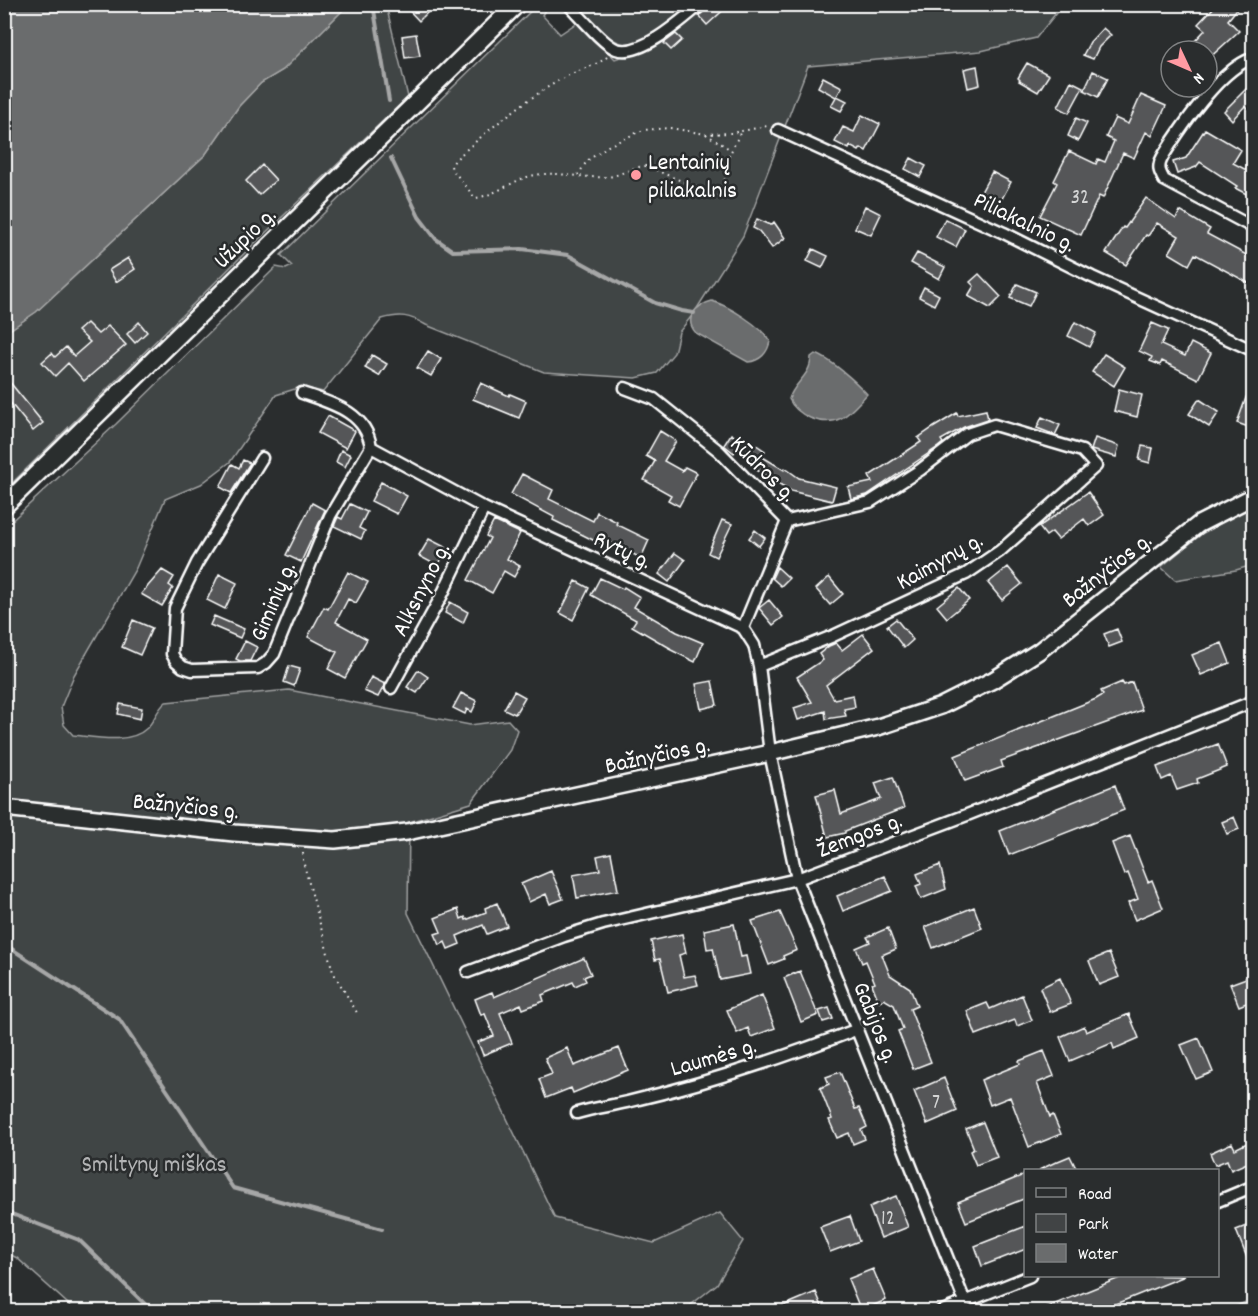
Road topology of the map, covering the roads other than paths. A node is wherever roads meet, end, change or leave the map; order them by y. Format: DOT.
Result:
graph roads {
  1 [pos="517,4"];
  2 [pos="568,4"];
  3 [pos="701,4"];
  4 [pos="1254,58"];
  5 [pos="778,130"];
  6 [pos="1254,228"];
  7 [pos="1254,351"];
  8 [pos="625,388"];
  9 [pos="302,393"];
  10 [pos="1044,439"];
  11 [pos="371,447"];
  12 [pos="262,458"];
  13 [pos="1254,496"];
  14 [pos="4,506"];
  15 [pos="484,508"];
  16 [pos="787,521"];
  17 [pos="743,628"];
  18 [pos="759,666"];
  19 [pos="391,687"];
  20 [pos="1254,701"];
  21 [pos="770,753"];
  22 [pos="4,808"];
  23 [pos="797,879"];
  24 [pos="468,972"];
  25 [pos="858,1029"];
  26 [pos="578,1113"];
  27 [pos="1254,1186"];
  28 [pos="1219,1201"];
  29 [pos="1025,1277"];
  30 [pos="965,1302"];
  31 [pos="940,1311"];
  1 -- 14 [label="main road, Užupio g."];
  2 -- 3 [label="street"];
  4 -- 6 [label="street"];
  5 -- 7 [label="street, Piliakalnio g."];
  8 -- 16 [label="street, Kūdros g."];
  9 -- 11 [label="street"];
  10 -- 16 [label="street, Kūdros g."];
  10 -- 18 [label="street, Kaimynų g."];
  11 -- 12 [label="street, Giminių g."];
  11 -- 15 [label="street, Rytų g."];
  13 -- 21 [label="main road, Bažnyčios g."];
  15 -- 17 [label="street, Rytų g."];
  15 -- 19 [label="street, Alksnyno g."];
  16 -- 17 [label="street"];
  17 -- 18 [label="street"];
  18 -- 21 [label="street"];
  20 -- 23 [label="street, Žemgos g."];
  21 -- 22 [label="main road, Bažnyčios g."];
  21 -- 23 [label="street, Gabijos g."];
  23 -- 24 [label="street, Žemgos g."];
  23 -- 25 [label="street, Gabijos g."];
  25 -- 26 [label="street, Laumės g."];
  25 -- 30 [label="street, Gabijos g."];
  27 -- 28 [label="street"];
  29 -- 30 [label="street"];
  30 -- 31 [label="street"];
}
